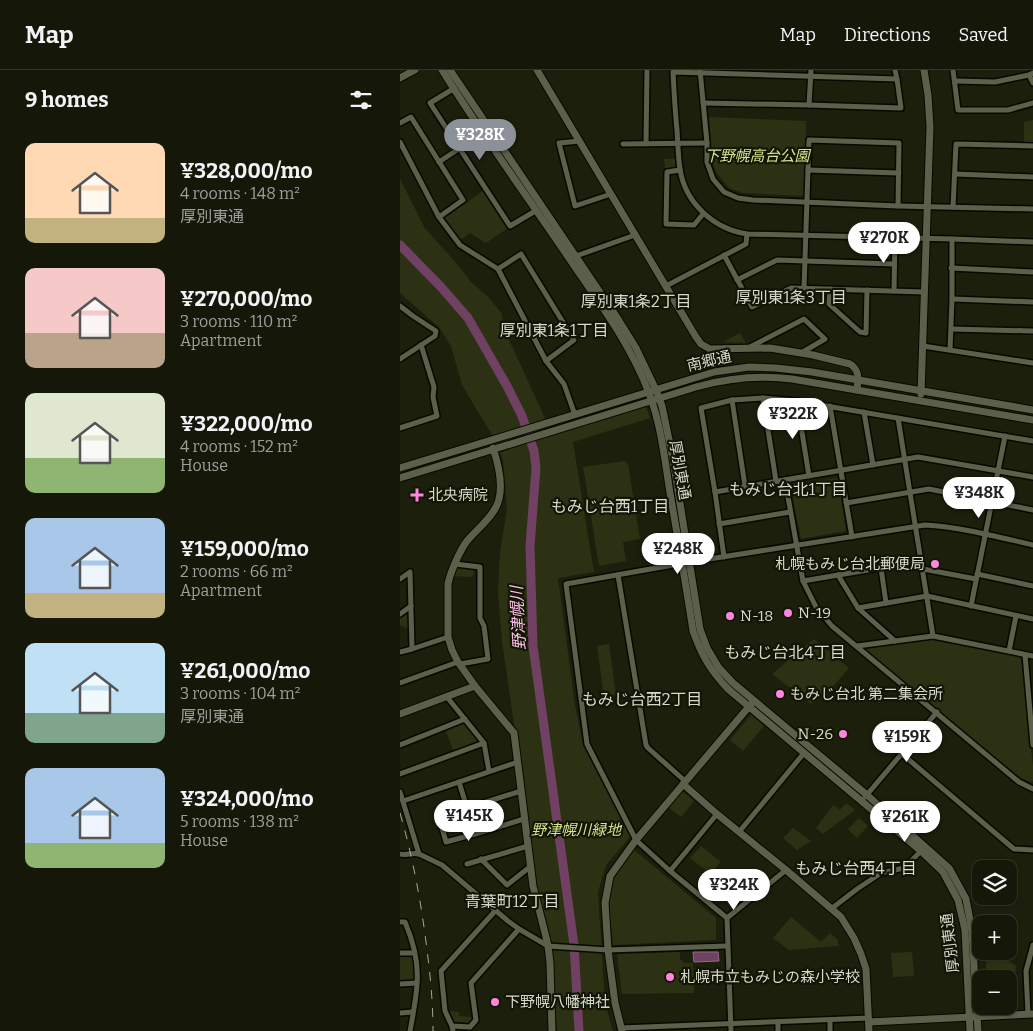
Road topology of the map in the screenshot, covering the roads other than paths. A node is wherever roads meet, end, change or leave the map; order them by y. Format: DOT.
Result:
graph roads {
  1 [pos="415,70"];
  2 [pos="442,70"];
  3 [pos="450,70"];
  4 [pos="537,70"];
  5 [pos="647,70"];
  6 [pos="811,70"];
  7 [pos="895,70"];
  8 [pos="924,70"];
  9 [pos="953,70"];
  10 [pos="700,72"];
  11 [pos="1031,74"];
  12 [pos="810,76"];
  13 [pos="400,78"];
  14 [pos="897,79"];
  15 [pos="956,81"];
  16 [pos="1033,82"];
  17 [pos="453,89"];
  18 [pos="703,103"];
  19 [pos="1033,103"];
  20 [pos="809,105"];
  21 [pos="400,123"];
  22 [pos="580,141"];
  23 [pos="400,142"];
  24 [pos="707,143"];
  25 [pos="623,144"];
  26 [pos="646,144"];
  27 [pos="678,144"];
  28 [pos="1033,146"];
  29 [pos="460,148"];
  30 [pos="439,162"];
  31 [pos="680,170"];
  32 [pos="808,170"];
  33 [pos="899,173"];
  34 [pos="955,174"];
  35 [pos="1033,177"];
  36 [pos="611,194"];
  37 [pos="807,201"];
  38 [pos="898,206"];
  39 [pos="927,206"];
  40 [pos="953,207"];
  41 [pos="1033,209"];
  42 [pos="537,210"];
  43 [pos="703,214"];
  44 [pos="439,217"];
  45 [pos="747,234"];
  46 [pos="635,235"];
  47 [pos="806,235"];
  48 [pos="895,237"];
  49 [pos="926,238"];
  50 [pos="952,239"];
  51 [pos="1033,242"];
  52 [pos="724,255"];
  53 [pos="576,256"];
  54 [pos="805,261"];
  55 [pos="894,264"];
  56 [pos="951,268"];
  57 [pos="498,269"];
  58 [pos="1033,272"];
  59 [pos="737,280"];
  60 [pos="666,286"];
  61 [pos="804,288"];
  62 [pos="830,289"];
  63 [pos="867,290"];
  64 [pos="894,291"];
  65 [pos="924,292"];
  66 [pos="952,299"];
  67 [pos="1033,302"];
  68 [pos="400,306"];
  69 [pos="952,328"];
  70 [pos="1033,331"];
  71 [pos="421,345"];
  72 [pos="923,346"];
  73 [pos="747,349"];
  74 [pos="950,350"];
  75 [pos="801,353"];
  76 [pos="400,359"];
  77 [pos="546,360"];
  78 [pos="1033,363"];
  79 [pos="858,380"];
  80 [pos="857,390"];
  81 [pos="652,391"];
  82 [pos="921,391"];
  83 [pos="763,398"];
  84 [pos="656,400"];
  85 [pos="732,400"];
  86 [pos="797,401"];
  87 [pos="921,401"];
  88 [pos="830,406"];
  89 [pos="1033,410"];
  90 [pos="864,412"];
  91 [pos="575,415"];
  92 [pos="898,418"];
  93 [pos="1033,420"];
  94 [pos="400,428"];
  95 [pos="1005,436"];
  96 [pos="490,441"];
  97 [pos="1033,441"];
  98 [pos="493,450"];
  99 [pos="905,460"];
  100 [pos="873,464"];
  101 [pos="400,468"];
  102 [pos="840,470"];
  103 [pos="999,471"];
  104 [pos="809,476"];
  105 [pos="1033,477"];
  106 [pos="400,478"];
  107 [pos="785,480"];
  108 [pos="776,481"];
  109 [pos="745,486"];
  110 [pos="714,492"];
  111 [pos="910,492"];
  112 [pos="992,502"];
  113 [pos="846,503"];
  114 [pos="1033,510"];
  115 [pos="790,512"];
  116 [pos="719,524"];
  117 [pos="915,527"];
  118 [pos="986,535"];
  119 [pos="852,537"];
  120 [pos="1033,545"];
  121 [pos="796,546"];
  122 [pos="724,557"];
  123 [pos="921,562"];
  124 [pos="686,563"];
  125 [pos="455,564"];
  126 [pos="881,568"];
  127 [pos="922,569"];
  128 [pos="618,575"];
  129 [pos="838,575"];
  130 [pos="976,577"];
  131 [pos="400,579"];
  132 [pos="803,581"];
  133 [pos="1033,586"];
  134 [pos="927,596"];
  135 [pos="886,603"];
  136 [pos="411,606"];
  137 [pos="971,606"];
  138 [pos="858,608"];
  139 [pos="400,614"];
  140 [pos="1016,616"];
  141 [pos="1033,619"];
  142 [pos="933,636"];
  143 [pos="448,637"];
  144 [pos="895,641"];
  145 [pos="857,646"];
  146 [pos="412,649"];
  147 [pos="1009,651"];
  148 [pos="400,652"];
  149 [pos="1025,654"];
  150 [pos="1033,656"];
  151 [pos="459,663"];
  152 [pos="400,683"];
  153 [pos="475,686"];
  154 [pos="447,697"];
  155 [pos="1031,703"];
  156 [pos="751,704"];
  157 [pos="937,712"];
  158 [pos="400,714"];
  159 [pos="465,719"];
  160 [pos="484,743"];
  161 [pos="400,745"];
  162 [pos="1033,745"];
  163 [pos="804,753"];
  164 [pos="902,754"];
  165 [pos="518,762"];
  166 [pos="489,771"];
  167 [pos="400,774"];
  168 [pos="459,782"];
  169 [pos="684,783"];
  170 [pos="1033,789"];
  171 [pos="521,791"];
  172 [pos="400,792"];
  173 [pos="864,798"];
  174 [pos="403,801"];
  175 [pos="467,808"];
  176 [pos="403,810"];
  177 [pos="717,814"];
  178 [pos="470,815"];
  179 [pos="524,819"];
  180 [pos="739,832"];
  181 [pos="475,834"];
  182 [pos="636,840"];
  183 [pos="528,846"];
  184 [pos="1033,850"];
  185 [pos="921,851"];
  186 [pos="400,854"];
  187 [pos="418,854"];
  188 [pos="481,859"];
  189 [pos="467,864"];
  190 [pos="531,866"];
  191 [pos="786,870"];
  192 [pos="670,871"];
  193 [pos="831,908"];
  194 [pos="496,910"];
  195 [pos="727,918"];
  196 [pos="400,922"];
  197 [pos="519,929"];
  198 [pos="1033,945"];
  199 [pos="551,946"];
  200 [pos="727,946"];
  201 [pos="608,950"];
  202 [pos="400,953"];
  203 [pos="414,953"];
  204 [pos="400,984"];
  205 [pos="417,984"];
  206 [pos="413,1012"];
  207 [pos="400,1013"];
  208 [pos="1030,1014"];
  209 [pos="973,1016"];
  210 [pos="830,1020"];
  211 [pos="869,1020"];
  212 [pos="778,1022"];
  213 [pos="731,1024"];
  214 [pos="662,1028"];
  215 [pos="453,1029"];
  216 [pos="622,1029"];
  217 [pos="410,1031"];
  218 [pos="552,1031"];
  219 [pos="731,1031"];
  220 [pos="778,1031"];
  221 [pos="830,1031"];
  222 [pos="869,1031"];
  223 [pos="970,1031"];
  224 [pos="978,1031"];
  1 -- 13 [label="street"];
  2 -- 17 [label="street, 厚別東通"];
  3 -- 53 [label="street, 厚別東通"];
  4 -- 22 [label="street"];
  5 -- 26 [label="street"];
  6 -- 12 [label="street"];
  7 -- 14 [label="street"];
  8 -- 39 [label="street"];
  9 -- 15 [label="street"];
  10 -- 12 [label="street"];
  10 -- 18 [label="street"];
  10 -- 27 [label="street"];
  11 -- 15 [label="street"];
  11 -- 16 [label="street"];
  12 -- 14 [label="street"];
  12 -- 20 [label="street"];
  14 -- 20 [label="street"];
  15 -- 19 [label="street"];
  17 -- 29 [label="street"];
  17 -- 42 [label="street, 厚別東通"];
  18 -- 20 [label="street"];
  18 -- 24 [label="street"];
  21 -- 30 [label="street"];
  22 -- 36 [label="street"];
  22 -- 36 [label="street"];
  23 -- 44 [label="street"];
  24 -- 27 [label="street"];
  24 -- 37 [label="street"];
  25 -- 26 [label="street"];
  26 -- 27 [label="street"];
  27 -- 31 [label="street"];
  28 -- 34 [label="street"];
  29 -- 30 [label="street"];
  29 -- 42 [label="street"];
  30 -- 44 [label="street"];
  31 -- 43 [label="street"];
  31 -- 43 [label="street"];
  32 -- 33 [label="street"];
  32 -- 33 [label="street"];
  32 -- 37 [label="street"];
  33 -- 38 [label="street"];
  34 -- 35 [label="street"];
  34 -- 40 [label="street"];
  36 -- 46 [label="street"];
  37 -- 38 [label="street"];
  37 -- 47 [label="street"];
  38 -- 39 [label="street"];
  39 -- 40 [label="street"];
  39 -- 49 [label="street"];
  40 -- 41 [label="street"];
  42 -- 81 [label="street, 厚別東通"];
  43 -- 45 [label="street"];
  44 -- 57 [label="street"];
  45 -- 47 [label="street"];
  45 -- 52 [label="street"];
  46 -- 53 [label="street"];
  46 -- 60 [label="street"];
  47 -- 48 [label="street"];
  47 -- 54 [label="street"];
  48 -- 49 [label="street"];
  48 -- 55 [label="street"];
  49 -- 50 [label="street"];
  49 -- 65 [label="street"];
  50 -- 51 [label="street"];
  50 -- 56 [label="street"];
  52 -- 59 [label="street"];
  52 -- 60 [label="street"];
  53 -- 81 [label="street, 厚別東通"];
  54 -- 55 [label="street"];
  54 -- 59 [label="street"];
  54 -- 61 [label="street"];
  55 -- 64 [label="street"];
  56 -- 58 [label="street"];
  56 -- 66 [label="street"];
  57 -- 77 [label="street"];
  57 -- 77 [label="street"];
  59 -- 61 [label="street"];
  60 -- 73 [label="street"];
  61 -- 62 [label="street"];
  62 -- 63 [label="street"];
  62 -- 63 [label="street"];
  63 -- 64 [label="street"];
  64 -- 65 [label="street"];
  65 -- 72 [label="street"];
  66 -- 67 [label="street"];
  66 -- 69 [label="street"];
  68 -- 71 [label="street"];
  69 -- 70 [label="street"];
  69 -- 74 [label="street"];
  71 -- 76 [label="street"];
  71 -- 94 [label="street"];
  72 -- 74 [label="street"];
  72 -- 82 [label="street"];
  73 -- 75 [label="street"];
  73 -- 75 [label="street"];
  74 -- 78 [label="street"];
  75 -- 79 [label="street"];
  77 -- 91 [label="street"];
  79 -- 80 [label="street"];
  79 -- 81 [label="street, 南郷通"];
  79 -- 82 [label="street, 南郷通"];
  80 -- 84 [label="street, 南郷通"];
  80 -- 87 [label="street, 南郷通"];
  81 -- 84 [label="street, 厚別東通"];
  81 -- 91 [label="street, 南郷通"];
  82 -- 87 [label="street"];
  82 -- 89 [label="street, 南郷通"];
  83 -- 85 [label="street"];
  83 -- 86 [label="street"];
  83 -- 108 [label="street"];
  84 -- 98 [label="street, 南郷通"];
  84 -- 124 [label="street, 厚別東通"];
  85 -- 109 [label="street"];
  85 -- 110 [label="street"];
  86 -- 88 [label="street"];
  86 -- 104 [label="street"];
  87 -- 93 [label="street, 南郷通"];
  88 -- 90 [label="street"];
  88 -- 102 [label="street"];
  90 -- 92 [label="street"];
  90 -- 100 [label="street"];
  91 -- 96 [label="street, 南郷通"];
  92 -- 95 [label="street"];
  92 -- 99 [label="street"];
  95 -- 97 [label="street"];
  95 -- 103 [label="street"];
  96 -- 98 [label="street"];
  96 -- 101 [label="street, 南郷通"];
  98 -- 106 [label="street, 南郷通"];
  98 -- 125 [label="street"];
  99 -- 100 [label="street"];
  99 -- 103 [label="street"];
  99 -- 111 [label="street"];
  100 -- 102 [label="street"];
  102 -- 104 [label="street"];
  102 -- 113 [label="street"];
  103 -- 105 [label="street"];
  103 -- 112 [label="street"];
  104 -- 107 [label="street"];
  107 -- 108 [label="street"];
  107 -- 115 [label="street"];
  108 -- 109 [label="street"];
  109 -- 110 [label="street"];
  110 -- 116 [label="street"];
  111 -- 112 [label="street"];
  111 -- 113 [label="street"];
  111 -- 117 [label="street"];
  112 -- 114 [label="street"];
  112 -- 118 [label="street"];
  113 -- 119 [label="street"];
  115 -- 116 [label="street"];
  115 -- 121 [label="street"];
  116 -- 122 [label="street"];
  117 -- 118 [label="street"];
  117 -- 119 [label="street"];
  117 -- 123 [label="street"];
  118 -- 120 [label="street"];
  118 -- 130 [label="street"];
  119 -- 121 [label="street"];
  121 -- 122 [label="street"];
  121 -- 132 [label="street"];
  122 -- 124 [label="street"];
  123 -- 126 [label="street"];
  123 -- 127 [label="street"];
  124 -- 128 [label="street"];
  124 -- 156 [label="street, 厚別東通"];
  125 -- 143 [label="street"];
  125 -- 151 [label="street"];
  126 -- 129 [label="street"];
  126 -- 135 [label="street"];
  127 -- 130 [label="street"];
  127 -- 134 [label="street"];
  128 -- 169 [label="street"];
  128 -- 182 [label="street"];
  129 -- 132 [label="street"];
  129 -- 138 [label="street"];
  130 -- 133 [label="street"];
  130 -- 137 [label="street"];
  131 -- 136 [label="street"];
  132 -- 145 [label="street"];
  134 -- 135 [label="street"];
  134 -- 137 [label="street"];
  134 -- 142 [label="street"];
  135 -- 138 [label="street"];
  136 -- 139 [label="street"];
  136 -- 146 [label="street"];
  137 -- 140 [label="street"];
  138 -- 144 [label="street"];
  140 -- 141 [label="street"];
  140 -- 147 [label="street"];
  142 -- 144 [label="street"];
  142 -- 147 [label="street"];
  143 -- 146 [label="street"];
  143 -- 151 [label="street"];
  144 -- 145 [label="street"];
  145 -- 157 [label="street"];
  146 -- 148 [label="street"];
  147 -- 149 [label="street"];
  149 -- 150 [label="street"];
  149 -- 155 [label="street"];
  151 -- 152 [label="street"];
  151 -- 153 [label="street"];
  153 -- 154 [label="street"];
  153 -- 165 [label="street"];
  154 -- 158 [label="street"];
  154 -- 159 [label="street"];
  155 -- 162 [label="street"];
  156 -- 163 [label="street, 厚別東通"];
  156 -- 169 [label="street"];
  156 -- 173 [label="street, 厚別東通"];
  157 -- 164 [label="street"];
  157 -- 170 [label="street"];
  159 -- 160 [label="street"];
  159 -- 161 [label="street"];
  160 -- 166 [label="street"];
  160 -- 167 [label="street"];
  163 -- 173 [label="street, 厚別東通"];
  163 -- 180 [label="street"];
  164 -- 173 [label="street"];
  164 -- 184 [label="street"];
  165 -- 166 [label="street"];
  165 -- 171 [label="street"];
  166 -- 168 [label="street"];
  168 -- 174 [label="street"];
  168 -- 175 [label="street"];
  169 -- 177 [label="street"];
  169 -- 182 [label="street"];
  171 -- 175 [label="street"];
  171 -- 179 [label="street"];
  172 -- 174 [label="street"];
  173 -- 185 [label="street, 厚別東通"];
  173 -- 209 [label="street, 厚別東通"];
  174 -- 176 [label="street"];
  175 -- 178 [label="street"];
  176 -- 187 [label="street"];
  177 -- 180 [label="street"];
  177 -- 192 [label="street"];
  178 -- 181 [label="street"];
  178 -- 181 [label="street"];
  179 -- 181 [label="street"];
  179 -- 183 [label="street"];
  180 -- 191 [label="street"];
  182 -- 192 [label="street"];
  182 -- 201 [label="street"];
  183 -- 188 [label="street"];
  183 -- 190 [label="street"];
  185 -- 193 [label="street"];
  185 -- 209 [label="street, 厚別東通"];
  186 -- 187 [label="street"];
  187 -- 194 [label="street"];
  188 -- 189 [label="street"];
  188 -- 190 [label="street"];
  190 -- 199 [label="street"];
  191 -- 193 [label="street"];
  191 -- 195 [label="street"];
  192 -- 195 [label="street"];
  193 -- 211 [label="street"];
  194 -- 197 [label="street"];
  194 -- 215 [label="street"];
  195 -- 200 [label="street"];
  196 -- 203 [label="street"];
  197 -- 199 [label="street"];
  197 -- 215 [label="street"];
  198 -- 208 [label="street"];
  199 -- 201 [label="street"];
  199 -- 218 [label="street"];
  200 -- 201 [label="street"];
  200 -- 213 [label="street"];
  201 -- 216 [label="street"];
  202 -- 203 [label="street"];
  203 -- 205 [label="street"];
  204 -- 205 [label="street"];
  205 -- 206 [label="street"];
  206 -- 207 [label="street"];
  206 -- 217 [label="street"];
  208 -- 209 [label="street"];
  209 -- 211 [label="street"];
  209 -- 223 [label="street, 厚別東通"];
  209 -- 224 [label="street, 厚別東通"];
  210 -- 211 [label="street"];
  210 -- 212 [label="street"];
  210 -- 221 [label="street"];
  211 -- 222 [label="street"];
  212 -- 213 [label="street"];
  212 -- 220 [label="street"];
  213 -- 214 [label="street"];
  213 -- 219 [label="street"];
  214 -- 216 [label="street"];
}
